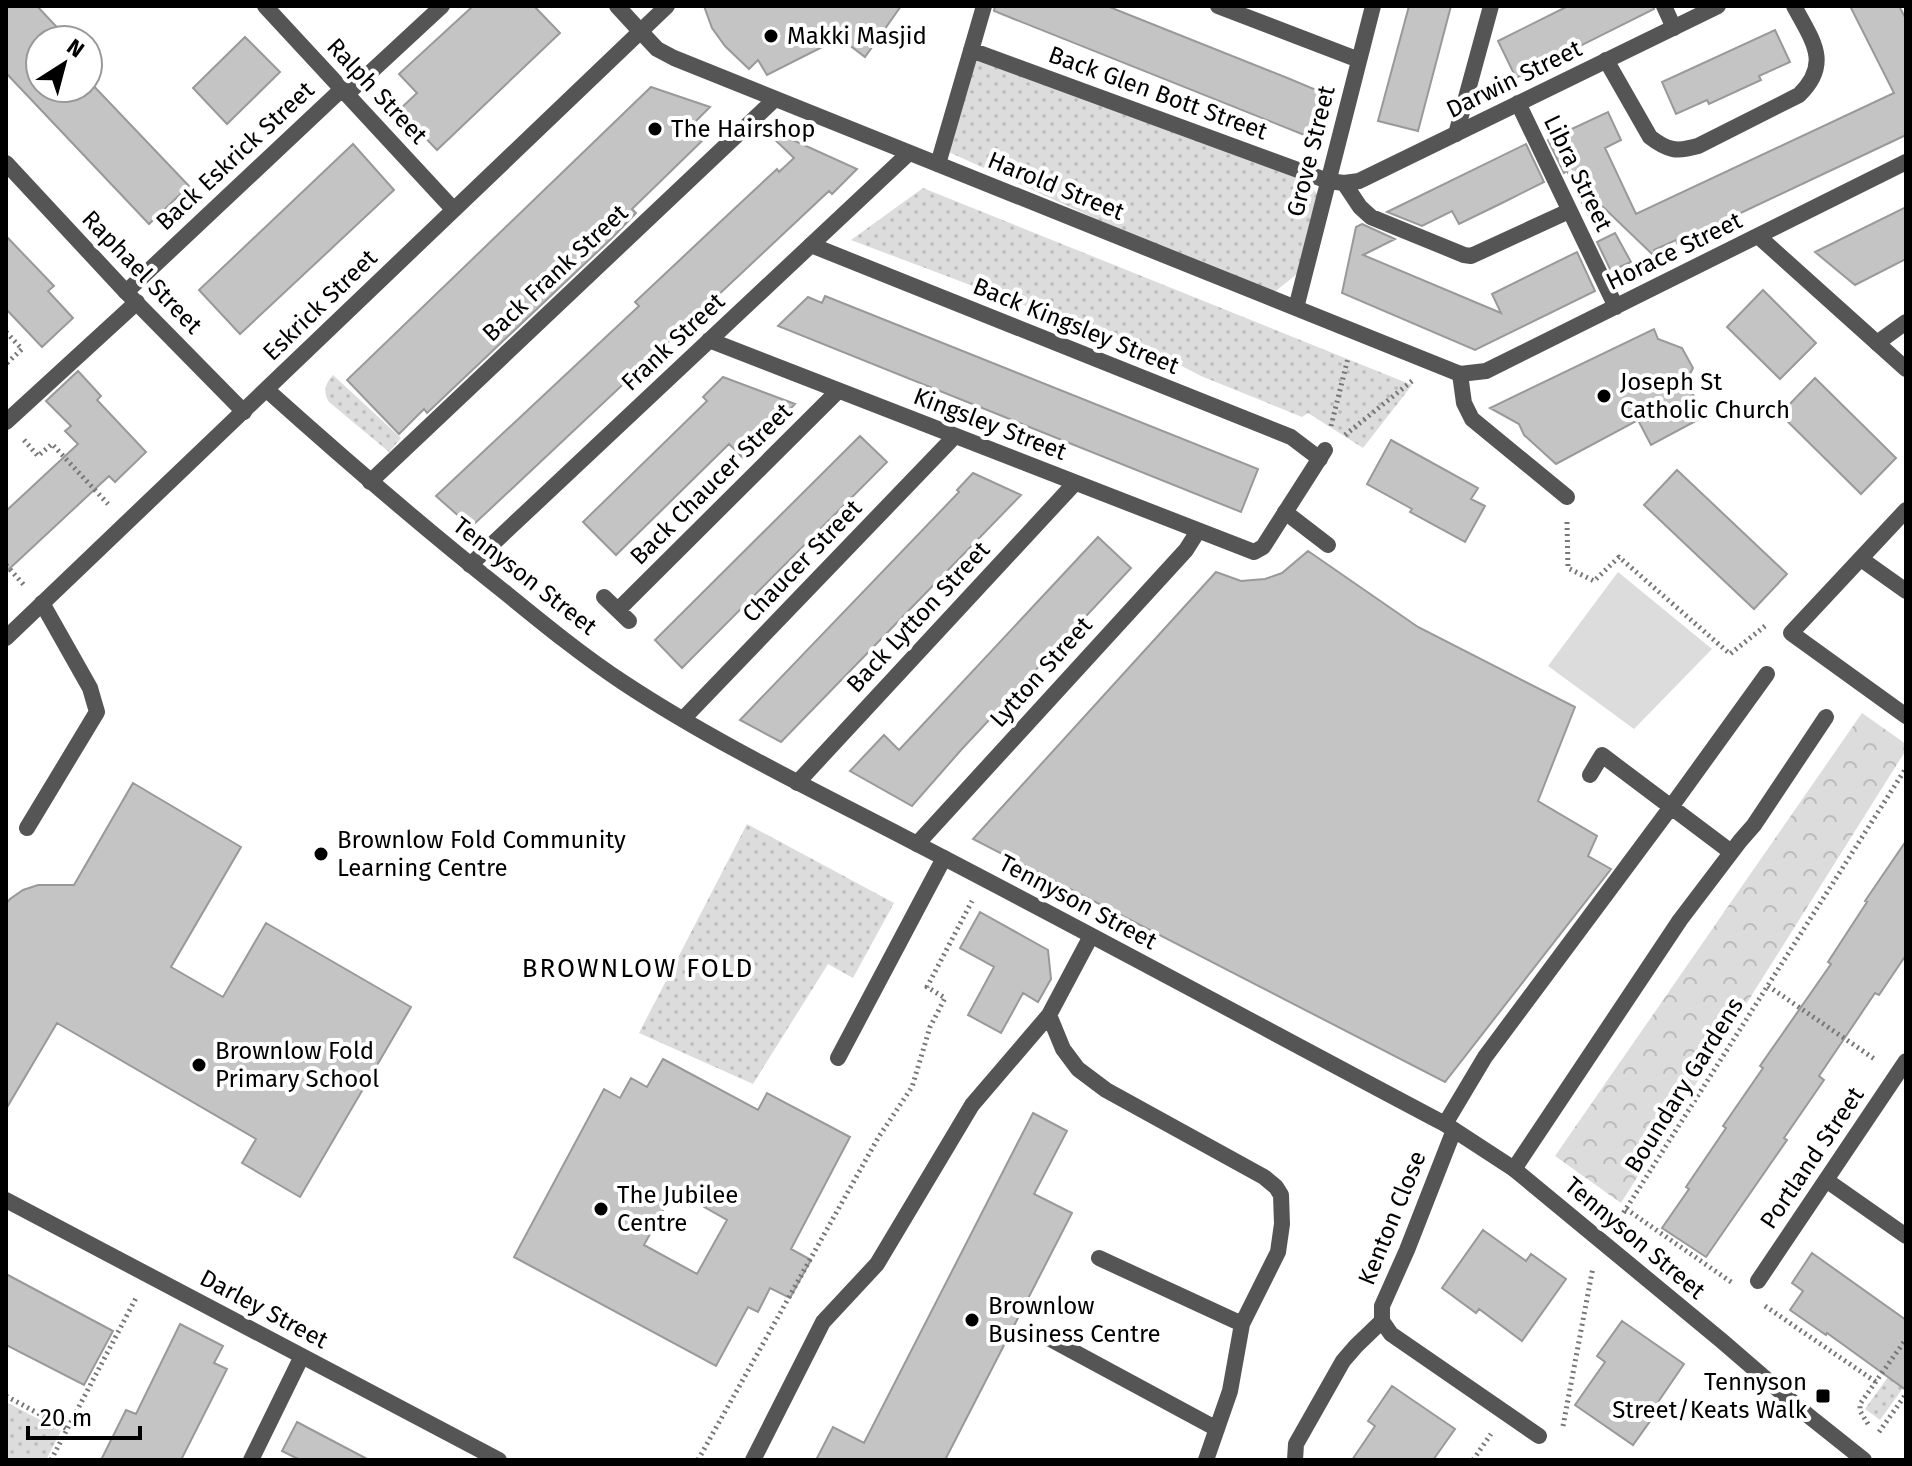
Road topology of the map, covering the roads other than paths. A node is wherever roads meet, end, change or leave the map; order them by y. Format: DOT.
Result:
graph roads {
  1 [pos="265,6"];
  2 [pos="442,6"];
  3 [pos="617,6"];
  4 [pos="667,6"];
  5 [pos="984,6"];
  6 [pos="1218,6"];
  7 [pos="1373,6"];
  8 [pos="1491,6"];
  9 [pos="1664,6"];
  10 [pos="1718,6"];
  11 [pos="1794,6"];
  12 [pos="1674,28"];
  13 [pos="641,32"];
  14 [pos="971,50"];
  15 [pos="1359,60"];
  16 [pos="1606,60"];
  17 [pos="344,91"];
  18 [pos="774,100"];
  19 [pos="1518,103"];
  20 [pos="1456,134"];
  21 [pos="909,153"];
  22 [pos="1906,162"];
  23 [pos="6,163"];
  24 [pos="938,164"];
  25 [pos="1336,182"];
  26 [pos="453,209"];
  27 [pos="1569,211"];
  28 [pos="1758,236"];
  29 [pos="811,245"];
  30 [pos="132,297"];
  31 [pos="1616,307"];
  32 [pos="1296,308"];
  33 [pos="1906,322"];
  34 [pos="709,340"];
  35 [pos="1877,343"];
  36 [pos="1906,369"];
  37 [pos="1460,374"];
  38 [pos="267,390"];
  39 [pos="838,391"];
  40 [pos="244,412"];
  41 [pos="6,422"];
  42 [pos="955,436"];
  43 [pos="370,482"];
  44 [pos="1075,483"];
  45 [pos="1567,497"];
  46 [pos="1906,510"];
  47 [pos="1285,512"];
  48 [pos="1198,531"];
  49 [pos="1328,545"];
  50 [pos="1861,559"];
  51 [pos="470,565"];
  52 [pos="1906,591"];
  53 [pos="604,597"];
  54 [pos="42,603"];
  55 [pos="6,638"];
  56 [pos="1767,674"];
  57 [pos="1906,716"];
  58 [pos="1826,717"];
  59 [pos="683,719"];
  60 [pos="1590,775"];
  61 [pos="797,783"];
  62 [pos="1671,807"];
  63 [pos="27,828"];
  64 [pos="917,844"];
  65 [pos="1731,852"];
  66 [pos="944,858"];
  67 [pos="1091,936"];
  68 [pos="1049,1015"];
  69 [pos="838,1058"];
  70 [pos="1902,1068"];
  71 [pos="1449,1127"];
  72 [pos="1514,1169"];
  73 [pos="1826,1180"];
  74 [pos="6,1200"];
  75 [pos="1906,1236"];
  76 [pos="1099,1258"];
  77 [pos="1758,1281"];
  78 [pos="1382,1321"];
  79 [pos="1242,1324"];
  80 [pos="1041,1334"];
  81 [pos="302,1356"];
  82 [pos="1217,1429"];
  83 [pos="1539,1436"];
  84 [pos="251,1460"];
  85 [pos="499,1460"];
  86 [pos="753,1460"];
  87 [pos="1206,1460"];
  88 [pos="1295,1460"];
  89 [pos="1864,1460"];
  1 -- 17 [label="street, Ralph Street"];
  2 -- 17 [label="street, Back Eskrick Street"];
  3 -- 13 [label="street, Harold Street"];
  4 -- 13 [label="street, Eskrick Street"];
  5 -- 14 [label="street"];
  6 -- 15 [label="street"];
  7 -- 15 [label="street, Grove Street"];
  8 -- 20 [label="street"];
  9 -- 12 [label="street"];
  10 -- 12 [label="street, Darwin Street"];
  11 -- 16 [label="street"];
  12 -- 16 [label="street, Darwin Street"];
  13 -- 18 [label="street, Harold Street"];
  13 -- 26 [label="street, Eskrick Street"];
  14 -- 24 [label="street"];
  14 -- 25 [label="street, Back Glen Bott Street"];
  15 -- 25 [label="street, Grove Street"];
  16 -- 19 [label="street, Darwin Street"];
  17 -- 26 [label="street, Ralph Street"];
  17 -- 30 [label="street, Back Eskrick Street"];
  18 -- 21 [label="street, Harold Street"];
  18 -- 43 [label="street, Back Frank Street"];
  19 -- 20 [label="street, Darwin Street"];
  19 -- 27 [label="street, Libra Street"];
  20 -- 25 [label="street, Darwin Street"];
  21 -- 24 [label="street, Harold Street"];
  21 -- 29 [label="street, Frank Street"];
  22 -- 28 [label="street, Horace Street"];
  23 -- 30 [label="street, Raphael Street"];
  24 -- 32 [label="street, Harold Street"];
  25 -- 27 [label="street"];
  25 -- 32 [label="street, Grove Street"];
  26 -- 38 [label="street, Eskrick Street"];
  27 -- 31 [label="street, Libra Street"];
  28 -- 31 [label="street, Horace Street"];
  28 -- 35 [label="street"];
  29 -- 34 [label="street, Frank Street"];
  29 -- 47 [label="street, Back Kingsley Street"];
  30 -- 40 [label="street, Raphael Street"];
  30 -- 41 [label="street, Back Eskrick Street"];
  31 -- 37 [label="street, Horace Street"];
  32 -- 37 [label="street, Harold Street"];
  33 -- 35 [label="street"];
  34 -- 39 [label="street, Kingsley Street"];
  34 -- 51 [label="street, Frank Street"];
  35 -- 36 [label="street"];
  37 -- 45 [label="street"];
  38 -- 40 [label="street, Eskrick Street"];
  38 -- 43 [label="street, Tennyson Street"];
  39 -- 42 [label="street, Kingsley Street"];
  39 -- 53 [label="street, Back Chaucer Street"];
  40 -- 54 [label="street, Eskrick Street"];
  42 -- 44 [label="street, Kingsley Street"];
  42 -- 59 [label="street, Chaucer Street"];
  43 -- 51 [label="street, Tennyson Street"];
  44 -- 48 [label="street, Kingsley Street"];
  44 -- 61 [label="street, Back Lytton Street"];
  46 -- 50 [label="street"];
  47 -- 48 [label="street, Kingsley Street"];
  47 -- 49 [label="street"];
  48 -- 64 [label="street, Lytton Street"];
  50 -- 52 [label="street"];
  50 -- 57 [label="street"];
  51 -- 59 [label="street, Tennyson Street"];
  54 -- 55 [label="street, Eskrick Street"];
  54 -- 63 [label="street"];
  56 -- 62 [label="street, Kenton Close"];
  58 -- 65 [label="street"];
  59 -- 61 [label="street, Tennyson Street"];
  60 -- 62 [label="street"];
  61 -- 64 [label="street, Tennyson Street"];
  62 -- 65 [label="street"];
  62 -- 71 [label="street, Kenton Close"];
  64 -- 66 [label="street, Tennyson Street"];
  65 -- 72 [label="street"];
  66 -- 67 [label="street, Tennyson Street"];
  66 -- 69 [label="street"];
  67 -- 68 [label="street"];
  67 -- 71 [label="street, Tennyson Street"];
  68 -- 79 [label="street"];
  68 -- 86 [label="street"];
  70 -- 73 [label="street, Portland Street"];
  71 -- 72 [label="street, Tennyson Street"];
  71 -- 78 [label="street, Kenton Close"];
  72 -- 89 [label="street, Tennyson Street"];
  73 -- 75 [label="street"];
  73 -- 77 [label="street, Portland Street"];
  74 -- 81 [label="street, Darley Street"];
  76 -- 79 [label="street"];
  78 -- 83 [label="street, Kenton Close"];
  78 -- 88 [label="street"];
  79 -- 82 [label="street"];
  80 -- 82 [label="street"];
  81 -- 84 [label="street"];
  81 -- 85 [label="street, Darley Street"];
  82 -- 87 [label="street"];
}
